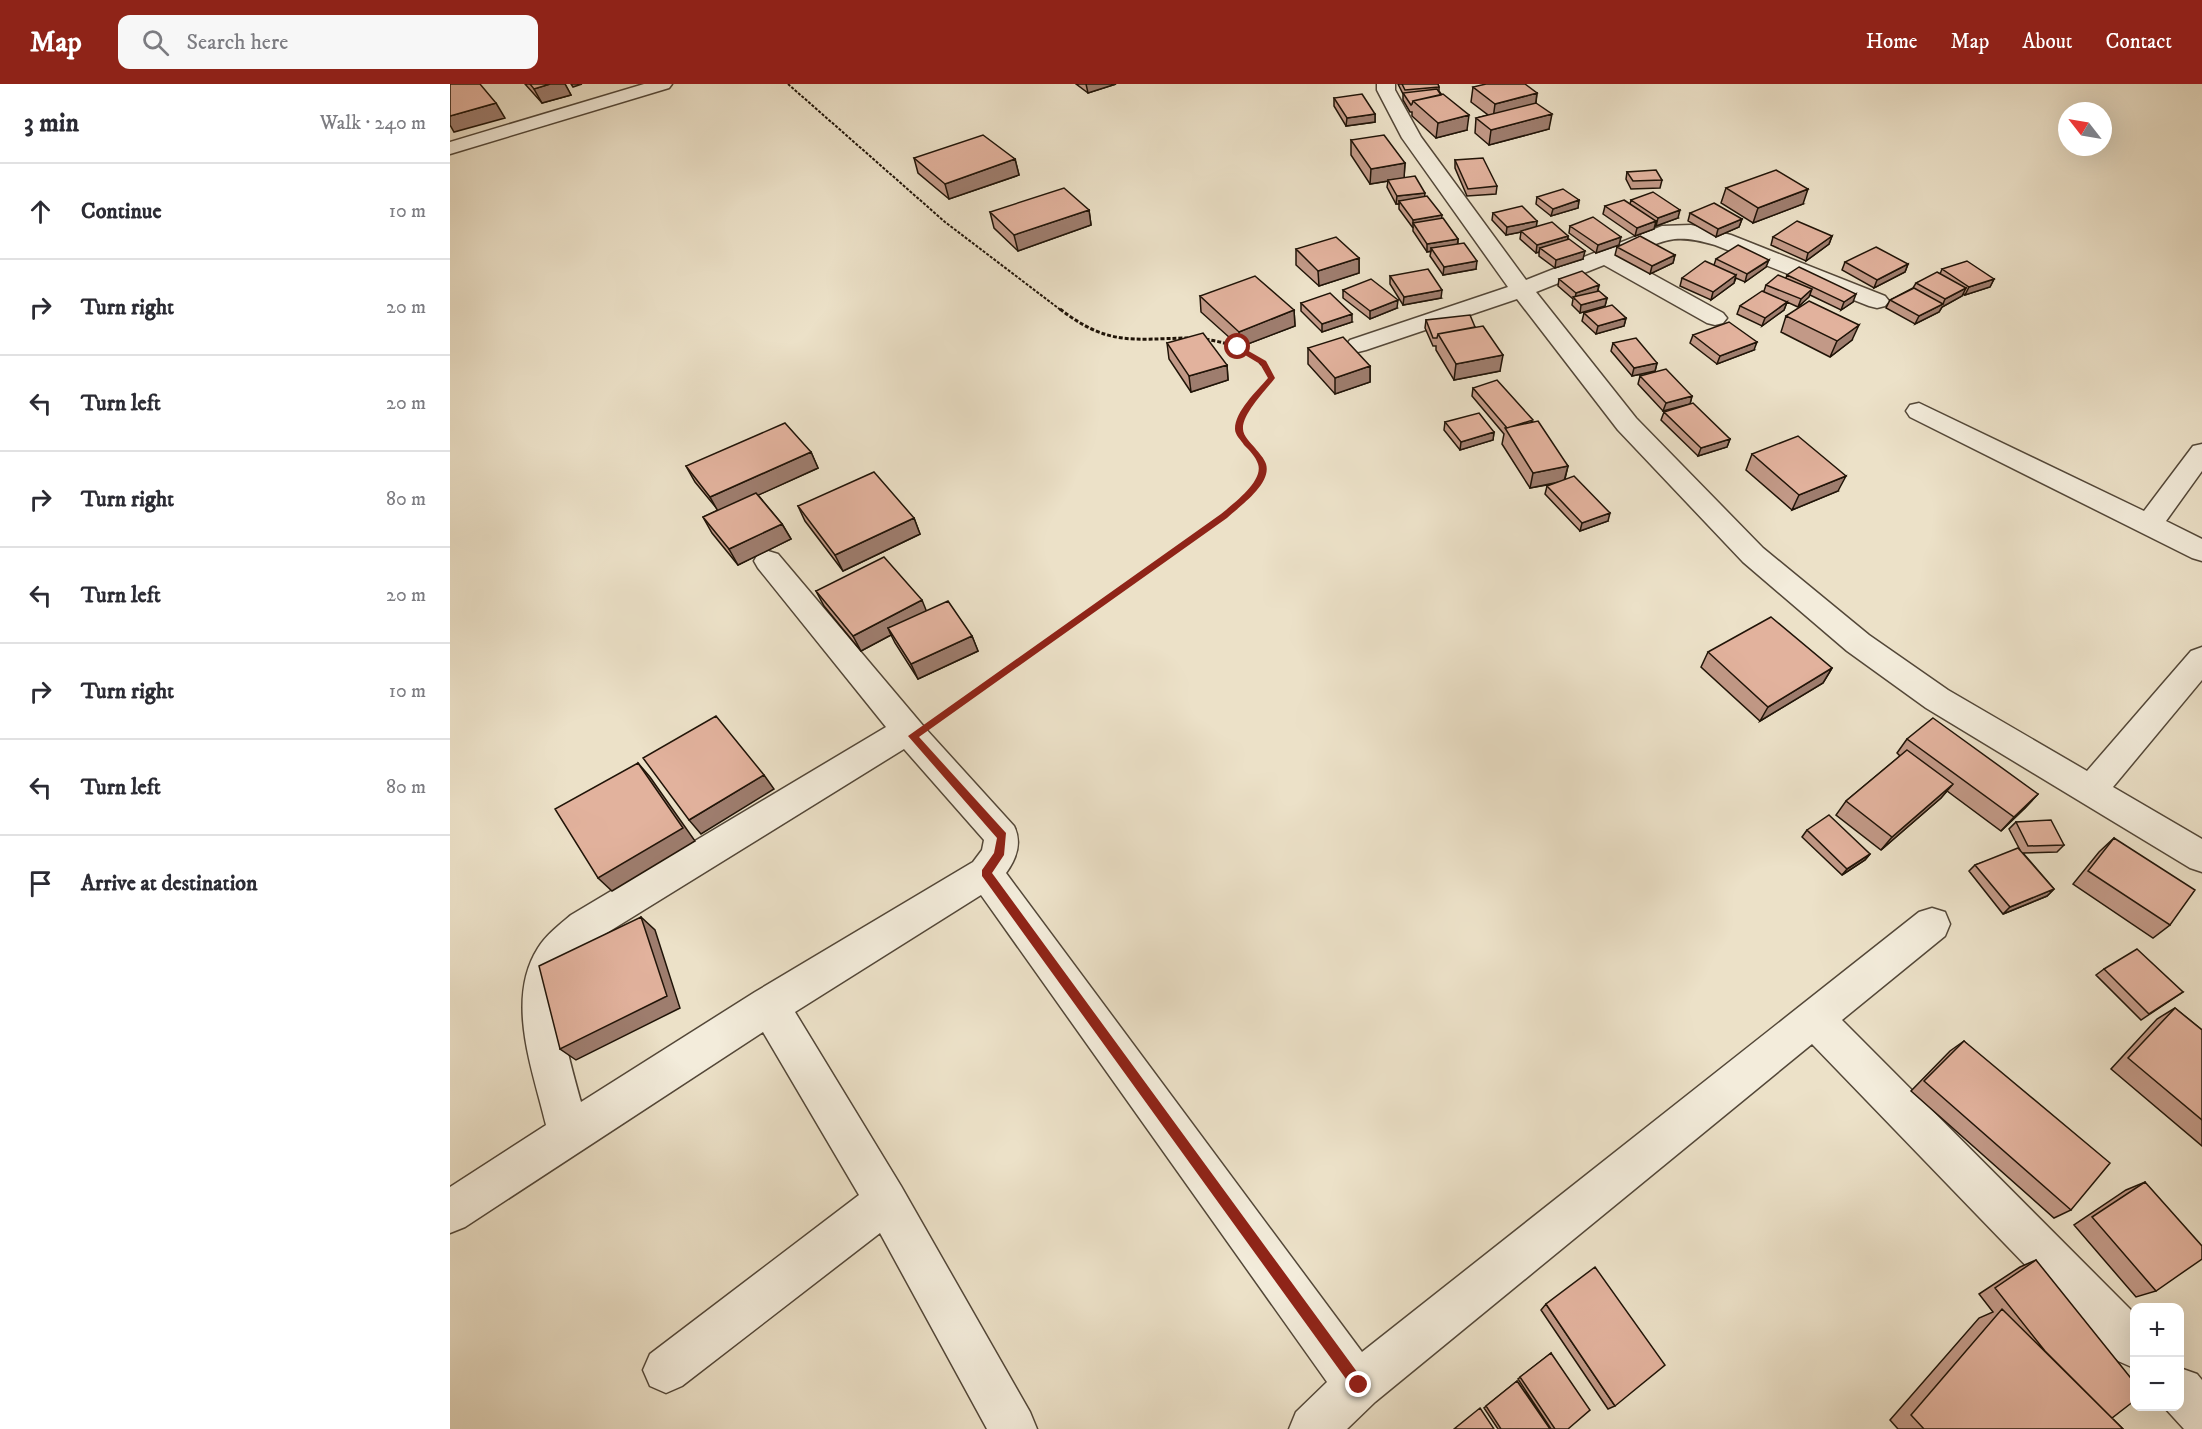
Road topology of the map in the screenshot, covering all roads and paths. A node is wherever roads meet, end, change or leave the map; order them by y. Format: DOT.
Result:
graph roads {
  1 [pos="663,84"];
  2 [pos="788,84"];
  3 [pos="1386,84"];
  4 [pos="450,148"];
  5 [pos="1604,256"];
  6 [pos="1522,290"];
  7 [pos="1877,301"];
  8 [pos="1715,318"];
  9 [pos="1358,345"];
  10 [pos="1919,411"];
  11 [pos="2202,452"];
  12 [pos="2149,524"];
  13 [pos="2202,551"];
  14 [pos="768,561"];
  15 [pos="2202,659"];
  16 [pos="910,733"];
  17 [pos="2090,791"];
  18 [pos="2202,857"];
  19 [pos="986,873"];
  20 [pos="1932,924"];
  21 [pos="769,1005"];
  22 [pos="1813,1018"];
  23 [pos="568,1133"];
  24 [pos="886,1201"];
  25 [pos="450,1212"];
  26 [pos="2130,1341"];
  27 [pos="666,1370"];
  28 [pos="1359,1385"];
  29 [pos="2184,1395"];
  30 [pos="2202,1414"];
  31 [pos="1013,1429"];
  32 [pos="1313,1429"];
  1 -- 4 [label="street"];
  2 -- 16 [label="path"];
  3 -- 6 [label="street"];
  5 -- 6 [label="street"];
  5 -- 7 [label="street"];
  5 -- 8 [label="street"];
  6 -- 9 [label="street"];
  6 -- 17 [label="street"];
  10 -- 12 [label="street"];
  11 -- 12 [label="street"];
  12 -- 13 [label="street"];
  14 -- 16 [label="street"];
  15 -- 17 [label="street"];
  16 -- 19 [label="street"];
  16 -- 23 [label="street"];
  17 -- 18 [label="street"];
  19 -- 21 [label="street"];
  19 -- 28 [label="street"];
  20 -- 22 [label="street"];
  21 -- 23 [label="street"];
  21 -- 24 [label="street"];
  22 -- 26 [label="street"];
  22 -- 28 [label="street"];
  23 -- 25 [label="street"];
  24 -- 27 [label="street"];
  24 -- 31 [label="street"];
  28 -- 32 [label="street"];
  29 -- 30 [label="street"];
}
